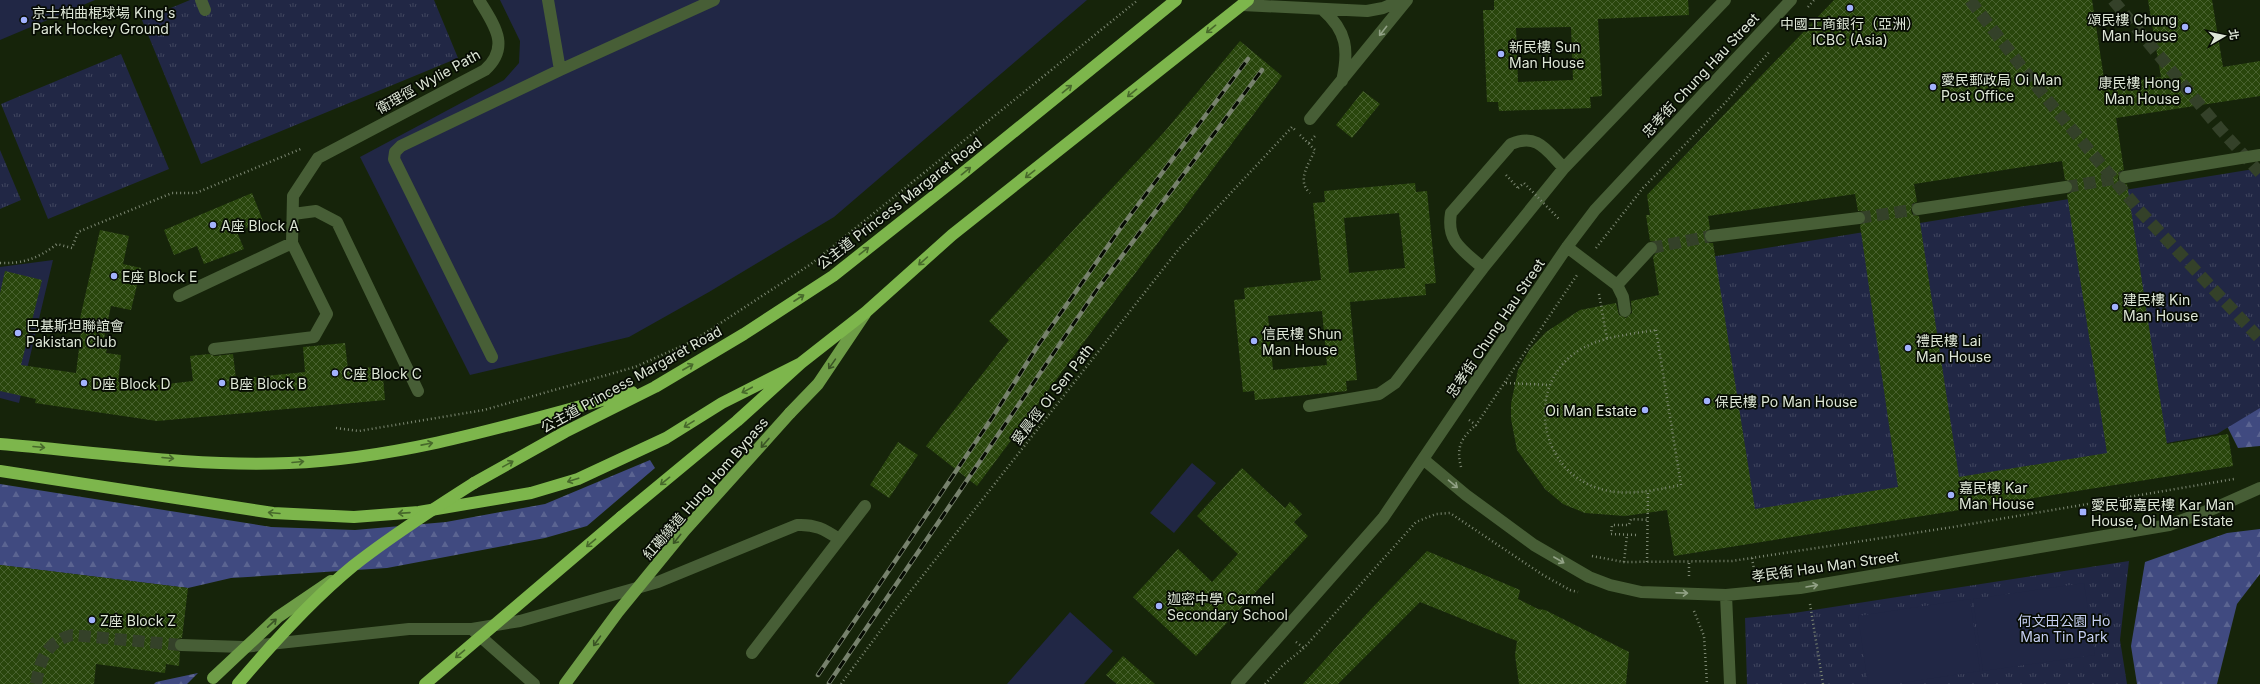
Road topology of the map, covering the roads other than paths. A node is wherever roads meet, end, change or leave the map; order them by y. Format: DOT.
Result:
graph roads {
  1 [pos="479,0"];
  2 [pos="548,0"];
  3 [pos="714,0"];
  4 [pos="1176,0"];
  5 [pos="1304,0"];
  6 [pos="1402,0"];
  7 [pos="1407,0"];
  8 [pos="1725,0"];
  9 [pos="1791,0"];
  10 [pos="1245,2"];
  11 [pos="1292,8"];
  12 [pos="1323,10"];
  13 [pos="560,70"];
  14 [pos="1342,84"];
  15 [pos="1310,119"];
  16 [pos="2260,155"];
  17 [pos="1564,168"];
  18 [pos="2126,177"];
  19 [pos="2066,187"];
  20 [pos="1918,209"];
  21 [pos="293,214"];
  22 [pos="1859,218"];
  23 [pos="1711,236"];
  24 [pos="292,243"];
  25 [pos="1568,247"];
  26 [pos="1651,248"];
  27 [pos="1483,268"];
  28 [pos="1617,284"];
  29 [pos="179,296"];
  30 [pos="1625,311"];
  31 [pos="866,312"];
  32 [pos="214,349"];
  33 [pos="492,357"];
  34 [pos="801,363"];
  35 [pos="655,387"];
  36 [pos="418,391"];
  37 [pos="1309,406"];
  38 [pos="0,444"];
  39 [pos="1423,459"];
  40 [pos="0,471"];
  41 [pos="2260,488"];
  42 [pos="865,506"];
  43 [pos="839,539"];
  44 [pos="353,567"];
  45 [pos="1726,595"];
  46 [pos="472,629"];
  47 [pos="181,645"];
  48 [pos="752,653"];
  49 [pos="206,684"];
  50 [pos="238,684"];
  51 [pos="425,684"];
  52 [pos="534,684"];
  53 [pos="565,684"];
  54 [pos="1237,684"];
  55 [pos="1730,684"];
  1 -- 21 [label="street, 衛理徑 Wylie Path"];
  2 -- 13 [label="street"];
  3 -- 13 [label="street"];
  35 -- 4 [label="highway, 公主道 Princess Margaret Road, one-way"];
  5 -- 11 [label="street"];
  6 -- 12 [label="street"];
  7 -- 14 [label="street, one-way"];
  8 -- 17 [label="street"];
  9 -- 25 [label="street, 忠孝街 Chung Hau Street"];
  10 -- 11 [label="street"];
  10 -- 31 [label="highway, one-way"];
  11 -- 12 [label="street"];
  12 -- 14 [label="street"];
  13 -- 33 [label="street"];
  14 -- 15 [label="street"];
  16 -- 18 [label="street"];
  17 -- 27 [label="street"];
  17 -- 27 [label="street"];
  19 -- 20 [label="street"];
  21 -- 24 [label="street"];
  21 -- 36 [label="street"];
  22 -- 23 [label="street"];
  24 -- 29 [label="street"];
  24 -- 32 [label="street"];
  25 -- 28 [label="street"];
  25 -- 39 [label="street, 忠孝街 Chung Hau Street"];
  26 -- 28 [label="street"];
  27 -- 37 [label="street"];
  28 -- 30 [label="street"];
  31 -- 34 [label="highway"];
  31 -- 53 [label="main road, 紅磡繞道 Hung Hom Bypass, one-way, bridge"];
  34 -- 40 [label="highway, one-way"];
  34 -- 51 [label="highway, one-way, bridge"];
  38 -- 35 [label="highway, one-way"];
  44 -- 35 [label="highway, 公主道 Princess Margaret Road, one-way, bridge"];
  39 -- 45 [label="street, 孝民街 Hau Man Street, one-way"];
  39 -- 54 [label="street, 忠孝街 Chung Hau Street"];
  45 -- 41 [label="street, 孝民街 Hau Man Street, one-way"];
  42 -- 43 [label="street"];
  43 -- 46 [label="street"];
  43 -- 48 [label="street"];
  49 -- 44 [label="main road, one-way, bridge"];
  44 -- 50 [label="highway, 公主道 Princess Margaret Road, bridge"];
  45 -- 55 [label="street"];
  46 -- 47 [label="street"];
  46 -- 52 [label="street"];
}
